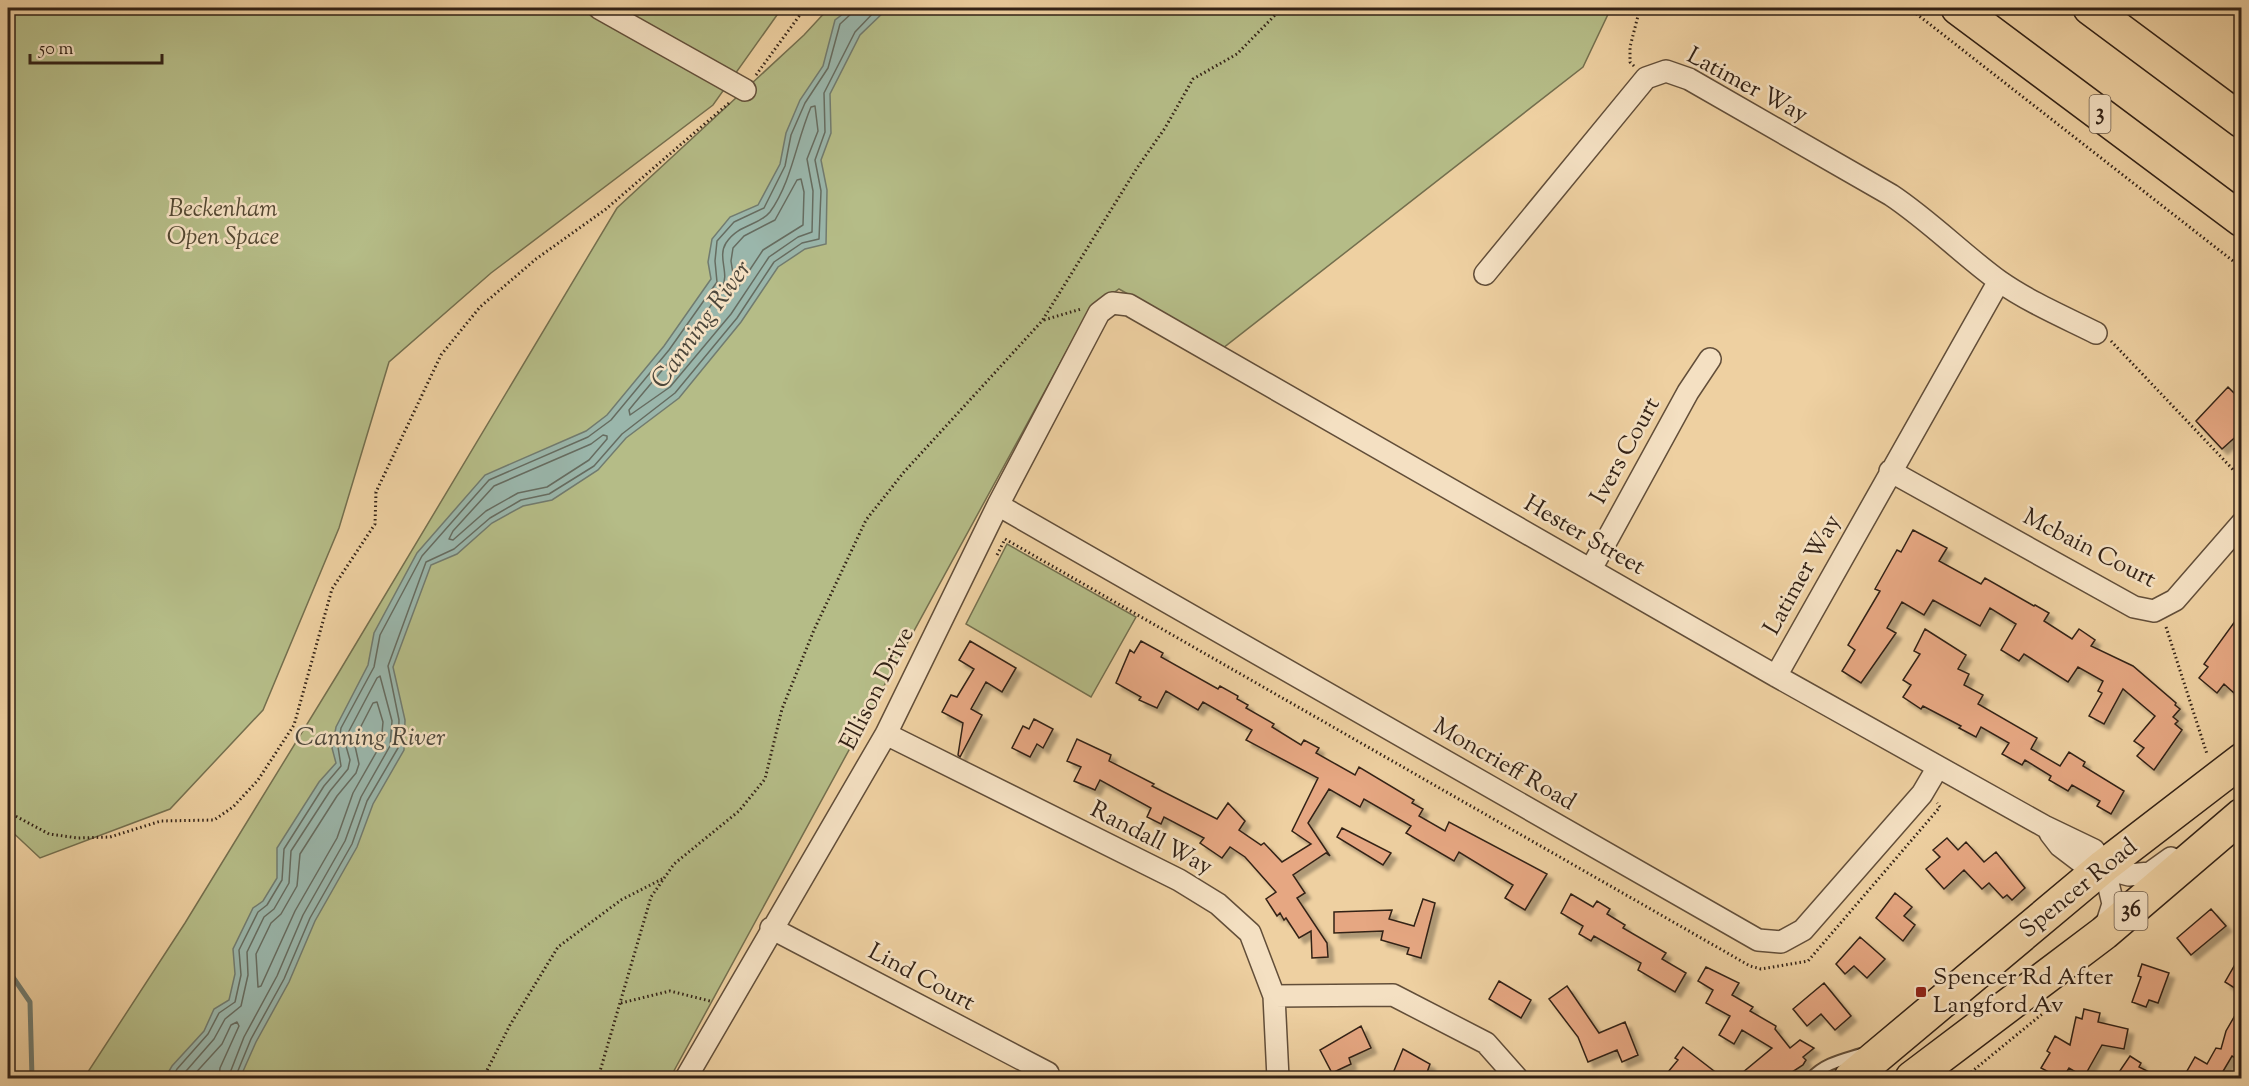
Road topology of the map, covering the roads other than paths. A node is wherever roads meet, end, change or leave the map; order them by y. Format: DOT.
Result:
graph roads {
  1 [pos="599,8"];
  2 [pos="1958,8"];
  3 [pos="2090,8"];
  4 [pos="745,90"];
  5 [pos="2241,121"];
  6 [pos="2241,220"];
  7 [pos="1485,274"];
  8 [pos="1999,281"];
  9 [pos="1099,313"];
  10 [pos="2096,333"];
  11 [pos="1710,359"];
  12 [pos="1890,471"];
  13 [pos="998,505"];
  14 [pos="2241,523"];
  15 [pos="1591,569"];
  16 [pos="1776,676"];
  17 [pos="886,734"];
  18 [pos="2241,760"];
  19 [pos="1938,767"];
  20 [pos="2241,803"];
  21 [pos="2241,815"];
  22 [pos="2104,866"];
  23 [pos="771,928"];
  24 [pos="2104,933"];
  25 [pos="1274,996"];
  26 [pos="2015,1000"];
  27 [pos="1892,1044"];
  28 [pos="1047,1073"];
  29 [pos="686,1078"];
  30 [pos="1278,1078"];
  31 [pos="1517,1078"];
  32 [pos="1811,1078"];
  33 [pos="1851,1078"];
  34 [pos="1912,1078"];
  35 [pos="1937,1078"];
  1 -- 4 [label="street"];
  2 -- 6 [label="main road, 3"];
  3 -- 5 [label="main road"];
  7 -- 8 [label="street, Latimer Way"];
  8 -- 10 [label="street, Latimer Way"];
  8 -- 12 [label="street, Latimer Way"];
  9 -- 13 [label="street, Ellison Drive"];
  9 -- 15 [label="street, Hester Street"];
  11 -- 15 [label="street, Ivers Court"];
  12 -- 14 [label="street, Mcbain Court"];
  12 -- 16 [label="street, Latimer Way"];
  13 -- 17 [label="street, Ellison Drive"];
  13 -- 19 [label="street, Moncrieff Road"];
  15 -- 16 [label="street, Hester Street"];
  16 -- 19 [label="street, Hester Street"];
  17 -- 23 [label="street, Ellison Drive"];
  17 -- 25 [label="street, Randall Way"];
  18 -- 22 [label="main road, Spencer Road / 36"];
  19 -- 22 [label="street, Hester Street"];
  20 -- 22 [label="street, Hester Street"];
  21 -- 24 [label="main road, Spencer Road / 36"];
  22 -- 24 [label="street"];
  22 -- 27 [label="main road, Spencer Road / 36"];
  23 -- 28 [label="street, Lind Court"];
  23 -- 29 [label="street, Ellison Drive"];
  24 -- 26 [label="main road, Spencer Road / 36"];
  25 -- 30 [label="street, Randall Way"];
  25 -- 31 [label="street"];
  26 -- 34 [label="main road, Spencer Road / 36"];
  26 -- 35 [label="main road"];
  27 -- 32 [label="lane, Spencer Road"];
  27 -- 33 [label="main road, Spencer Road / 36"];
}
